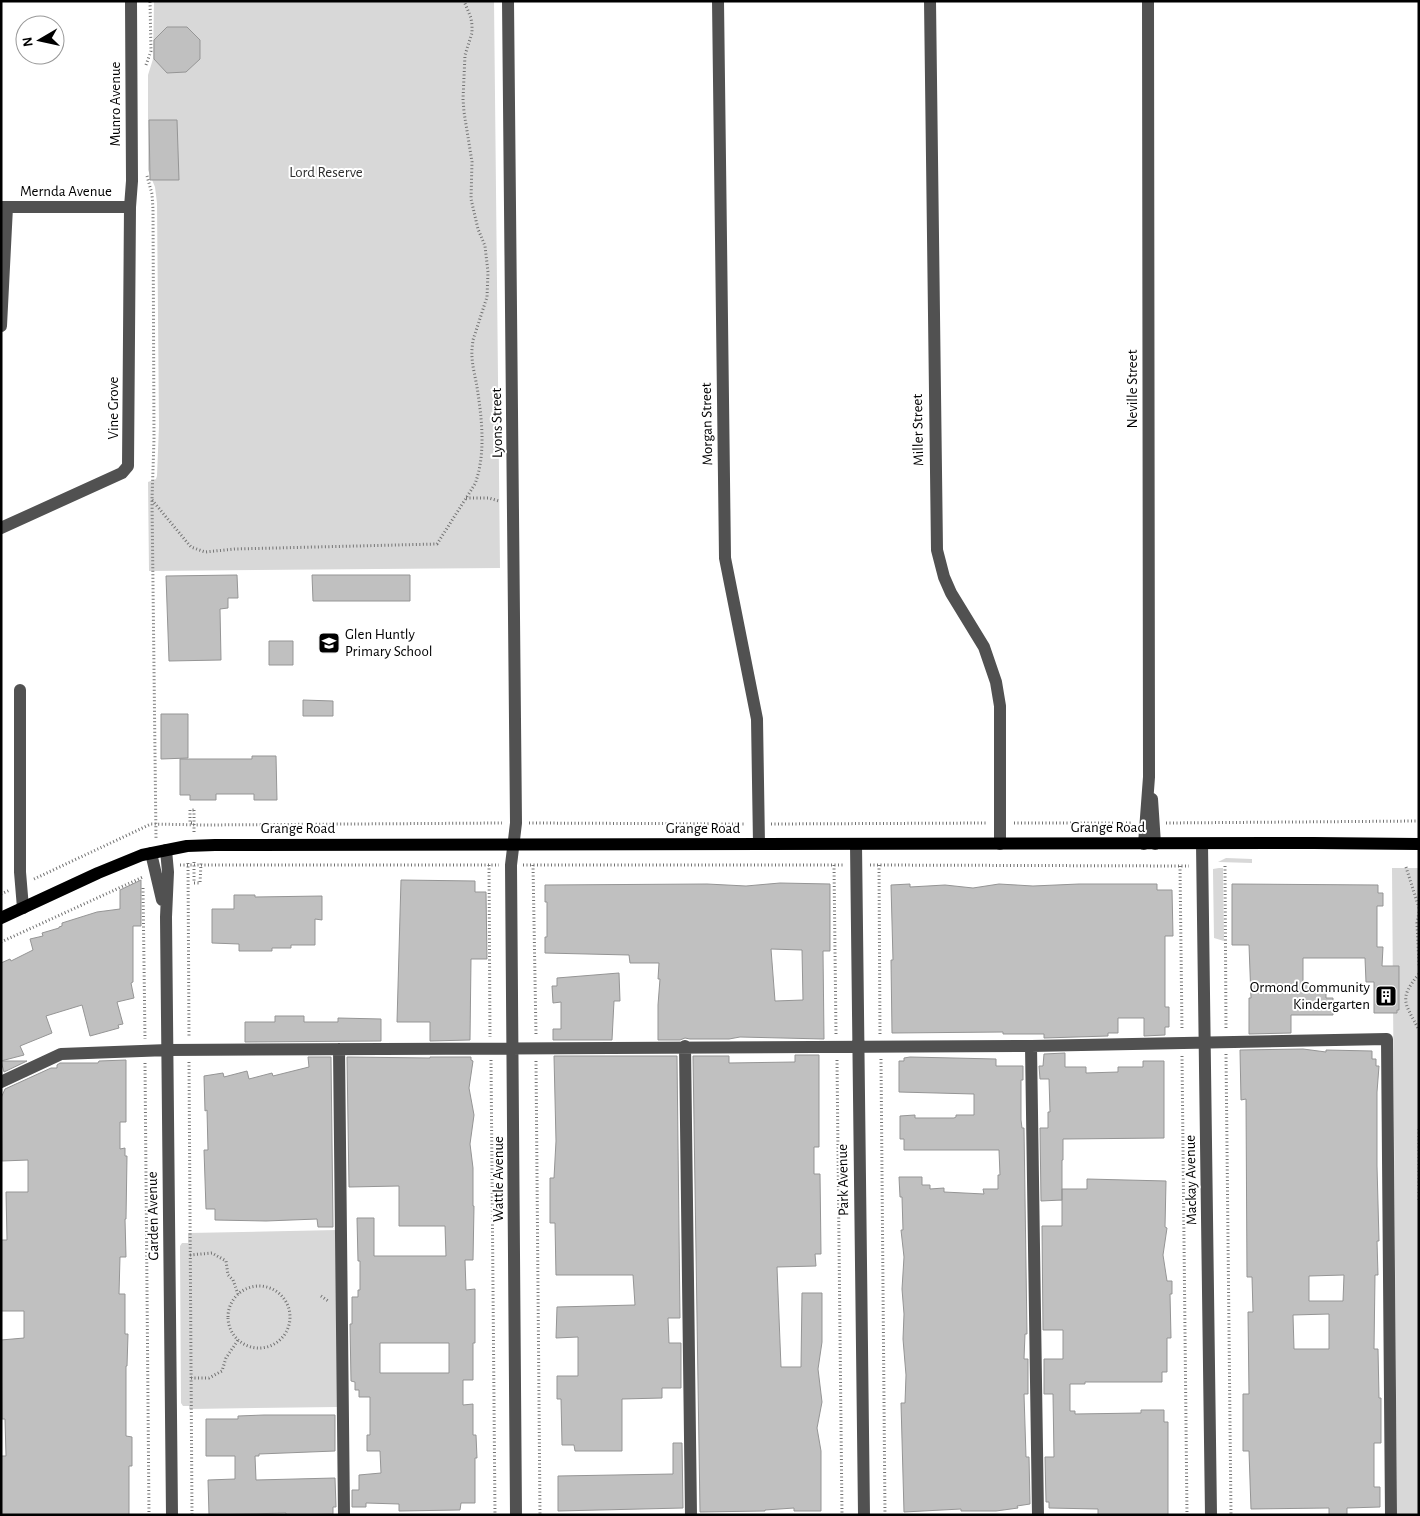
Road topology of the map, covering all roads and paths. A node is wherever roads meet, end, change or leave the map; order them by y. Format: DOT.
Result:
graph roads {
  1 [pos="131,1"];
  2 [pos="150,1"];
  3 [pos="464,1"];
  4 [pos="508,1"];
  5 [pos="718,1"];
  6 [pos="930,1"];
  7 [pos="1148,1"];
  8 [pos="146,66"];
  9 [pos="145,170"];
  10 [pos="4,207"];
  11 [pos="130,207"];
  12 [pos="1,326"];
  13 [pos="466,498"];
  14 [pos="152,500"];
  15 [pos="502,502"];
  16 [pos="1,528"];
  17 [pos="20,690"];
  18 [pos="194,810"];
  19 [pos="1419,821"];
  20 [pos="156,823"];
  21 [pos="516,823"];
  22 [pos="1001,823"];
  23 [pos="1150,823"];
  24 [pos="759,824"];
  25 [pos="204,825"];
  26 [pos="514,844"];
  27 [pos="759,844"];
  28 [pos="856,844"];
  29 [pos="1000,844"];
  30 [pos="1149,844"];
  31 [pos="1202,844"];
  32 [pos="1419,844"];
  33 [pos="158,851"];
  34 [pos="188,864"];
  35 [pos="201,864"];
  36 [pos="489,865"];
  37 [pos="511,865"];
  38 [pos="533,865"];
  39 [pos="834,865"];
  40 [pos="856,865"];
  41 [pos="879,865"];
  42 [pos="1180,866"];
  43 [pos="1203,866"];
  44 [pos="1225,866"];
  45 [pos="1406,867"];
  46 [pos="162,873"];
  47 [pos="143,876"];
  48 [pos="194,883"];
  49 [pos="21,885"];
  50 [pos="1,894"];
  51 [pos="23,908"];
  52 [pos="1419,908"];
  53 [pos="1419,912"];
  54 [pos="1,918"];
  55 [pos="1,942"];
  56 [pos="1419,966"];
  57 [pos="1419,974"];
  58 [pos="1419,1030"];
  59 [pos="1205,1043"];
  60 [pos="1226,1043"];
  61 [pos="1182,1044"];
  62 [pos="685,1046"];
  63 [pos="836,1046"];
  64 [pos="858,1046"];
  65 [pos="880,1046"];
  66 [pos="1031,1046"];
  67 [pos="339,1049"];
  68 [pos="490,1049"];
  69 [pos="513,1049"];
  70 [pos="536,1049"];
  71 [pos="168,1050"];
  72 [pos="189,1050"];
  73 [pos="145,1051"];
  74 [pos="1,1082"];
  75 [pos="1419,1129"];
  76 [pos="1419,1200"];
  77 [pos="190,1255"];
  78 [pos="238,1294"];
  79 [pos="238,1340"];
  80 [pos="191,1378"];
  81 [pos="148,1515"];
  82 [pos="172,1515"];
  83 [pos="192,1515"];
  84 [pos="344,1515"];
  85 [pos="495,1515"];
  86 [pos="516,1515"];
  87 [pos="540,1515"];
  88 [pos="691,1515"];
  89 [pos="842,1515"];
  90 [pos="864,1515"];
  91 [pos="885,1515"];
  92 [pos="1038,1515"];
  93 [pos="1187,1515"];
  94 [pos="1211,1515"];
  95 [pos="1231,1515"];
  96 [pos="1391,1515"];
  1 -- 11 [label="street, Munro Avenue"];
  2 -- 8 [label="path"];
  3 -- 13 [label="path"];
  4 -- 21 [label="street, Lyons Street"];
  5 -- 24 [label="street, Morgan Street"];
  6 -- 22 [label="street, Miller Street"];
  7 -- 23 [label="street, Neville Street"];
  9 -- 14 [label="path"];
  10 -- 11 [label="street, Mernda Avenue"];
  10 -- 12 [label="street"];
  11 -- 16 [label="street, Vine Grove"];
  13 -- 14 [label="path"];
  13 -- 15 [label="path"];
  14 -- 20 [label="path"];
  17 -- 49 [label="street"];
  18 -- 25 [label="path"];
  19 -- 23 [label="path"];
  20 -- 25 [label="path"];
  20 -- 33 [label="path"];
  20 -- 49 [label="path"];
  21 -- 24 [label="path"];
  21 -- 25 [label="path"];
  21 -- 26 [label="street, Lyons Street"];
  22 -- 23 [label="path"];
  22 -- 24 [label="path"];
  22 -- 29 [label="street, Miller Street"];
  23 -- 30 [label="street, Neville Street"];
  24 -- 27 [label="street, Morgan Street"];
  26 -- 27 [label="main road, Grange Road"];
  26 -- 33 [label="main road, Grange Road"];
  26 -- 37 [label="street, Wattle Avenue"];
  27 -- 28 [label="main road, Grange Road"];
  28 -- 29 [label="main road, Grange Road"];
  28 -- 40 [label="street, Park Avenue"];
  29 -- 30 [label="main road, Grange Road"];
  30 -- 31 [label="main road, Grange Road"];
  31 -- 32 [label="main road, Grange Road"];
  31 -- 43 [label="street, Mackay Avenue"];
  33 -- 46 [label="street, Garden Avenue"];
  33 -- 51 [label="main road, Grange Road"];
  34 -- 35 [label="path"];
  34 -- 46 [label="path"];
  34 -- 72 [label="path"];
  35 -- 36 [label="path"];
  35 -- 48 [label="path"];
  36 -- 37 [label="path"];
  36 -- 68 [label="path"];
  37 -- 38 [label="path"];
  37 -- 69 [label="street, Wattle Avenue"];
  38 -- 39 [label="path"];
  38 -- 70 [label="path"];
  39 -- 40 [label="path"];
  39 -- 63 [label="path"];
  40 -- 41 [label="path"];
  40 -- 64 [label="street, Park Avenue"];
  41 -- 42 [label="path"];
  41 -- 65 [label="path"];
  42 -- 43 [label="path"];
  42 -- 61 [label="path"];
  43 -- 59 [label="street, Mackay Avenue"];
  44 -- 60 [label="path"];
  45 -- 52 [label="path"];
  46 -- 47 [label="path"];
  46 -- 71 [label="street, Garden Avenue"];
  47 -- 55 [label="path"];
  47 -- 73 [label="path"];
  49 -- 50 [label="path"];
  49 -- 51 [label="street"];
  51 -- 54 [label="main road, Grange Road"];
  53 -- 56 [label="path"];
  57 -- 58 [label="path"];
  59 -- 60 [label="street"];
  59 -- 61 [label="street"];
  59 -- 94 [label="street, Mackay Avenue"];
  60 -- 95 [label="path"];
  60 -- 96 [label="street"];
  61 -- 66 [label="street"];
  61 -- 93 [label="path"];
  62 -- 63 [label="street"];
  62 -- 70 [label="street"];
  62 -- 88 [label="street"];
  63 -- 64 [label="street"];
  63 -- 89 [label="path"];
  64 -- 65 [label="street"];
  64 -- 90 [label="street, Park Avenue"];
  65 -- 66 [label="street"];
  65 -- 91 [label="path"];
  66 -- 92 [label="street"];
  67 -- 68 [label="street"];
  67 -- 72 [label="street"];
  67 -- 84 [label="street"];
  68 -- 69 [label="street"];
  68 -- 85 [label="path"];
  69 -- 70 [label="street"];
  69 -- 86 [label="street, Wattle Avenue"];
  70 -- 87 [label="path"];
  71 -- 72 [label="street"];
  71 -- 73 [label="street"];
  71 -- 82 [label="street, Garden Avenue"];
  72 -- 77 [label="path"];
  73 -- 74 [label="street"];
  73 -- 81 [label="path"];
  75 -- 76 [label="path"];
  77 -- 78 [label="path"];
  77 -- 80 [label="path"];
  78 -- 79 [label="path"];
  78 -- 79 [label="path"];
  79 -- 80 [label="path"];
  80 -- 83 [label="path"];
}
